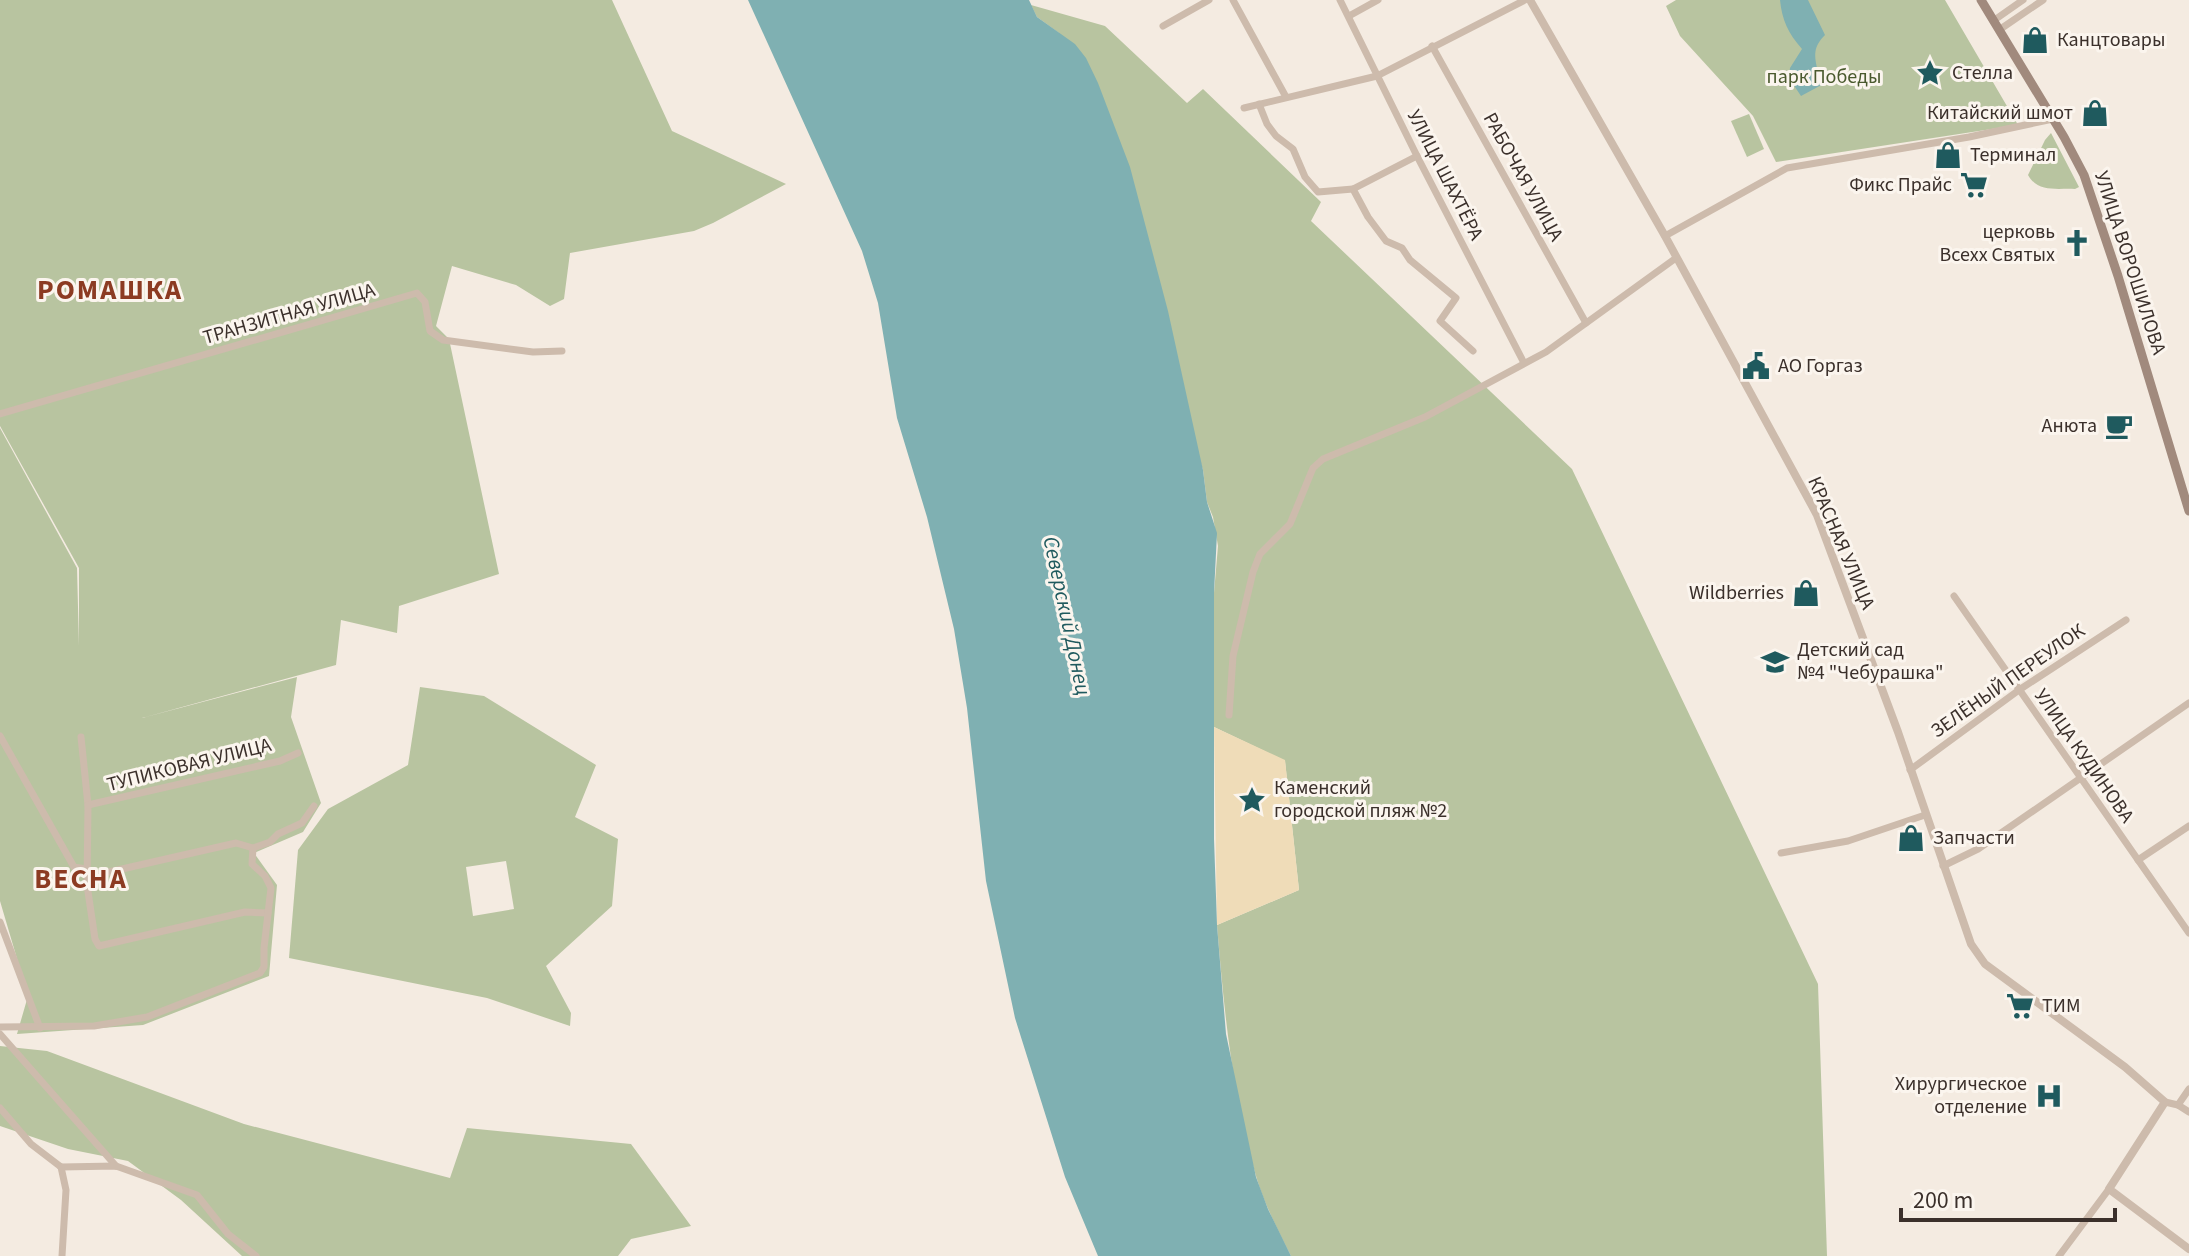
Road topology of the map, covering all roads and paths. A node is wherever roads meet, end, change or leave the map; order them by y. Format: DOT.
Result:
graph roads {
  1 [pos="1209,0"];
  2 [pos="1233,0"];
  3 [pos="1340,0"];
  4 [pos="1378,0"];
  5 [pos="1527,0"];
  6 [pos="1981,0"];
  7 [pos="2023,0"];
  8 [pos="2043,0"];
  9 [pos="1349,16"];
  10 [pos="1163,26"];
  11 [pos="1996,26"];
  12 [pos="1432,46"];
  13 [pos="1377,76"];
  14 [pos="1286,97"];
  15 [pos="1259,104"];
  16 [pos="1244,108"];
  17 [pos="2053,119"];
  18 [pos="1417,156"];
  19 [pos="1353,189"];
  20 [pos="1665,236"];
  21 [pos="1676,258"];
  22 [pos="1586,323"];
  23 [pos="562,351"];
  24 [pos="1473,351"];
  25 [pos="1524,363"];
  26 [pos="0,414"];
  27 [pos="2189,511"];
  28 [pos="1954,596"];
  29 [pos="2126,620"];
  30 [pos="2019,690"];
  31 [pos="2189,703"];
  32 [pos="1229,715"];
  33 [pos="0,736"];
  34 [pos="81,737"];
  35 [pos="298,753"];
  36 [pos="1910,770"];
  37 [pos="2078,777"];
  38 [pos="88,805"];
  39 [pos="314,806"];
  40 [pos="1925,815"];
  41 [pos="2189,826"];
  42 [pos="253,848"];
  43 [pos="1781,853"];
  44 [pos="2138,860"];
  45 [pos="1943,866"];
  46 [pos="86,873"];
  47 [pos="268,913"];
  48 [pos="0,922"];
  49 [pos="2189,933"];
  50 [pos="0,1027"];
  51 [pos="40,1028"];
  52 [pos="0,1034"];
  53 [pos="2189,1089"];
  54 [pos="2186,1098"];
  55 [pos="2165,1102"];
  56 [pos="2178,1105"];
  57 [pos="0,1108"];
  58 [pos="2189,1112"];
  59 [pos="116,1166"];
  60 [pos="61,1167"];
  61 [pos="2109,1189"];
  62 [pos="2189,1249"];
  63 [pos="62,1256"];
  64 [pos="256,1256"];
  65 [pos="2059,1256"];
  1 -- 10 [label="street"];
  2 -- 14 [label="street"];
  3 -- 9 [label="street, УЛИЦА ШАХТЁРА"];
  4 -- 9 [label="street"];
  5 -- 12 [label="street"];
  5 -- 20 [label="street, КРАСНАЯ УЛИЦА"];
  6 -- 11 [label="main road, УЛИЦА ВОРОШИЛОВА"];
  7 -- 11 [label="street"];
  8 -- 11 [label="street"];
  9 -- 13 [label="street, УЛИЦА ШАХТЁРА"];
  11 -- 17 [label="main road, УЛИЦА ВОРОШИЛОВА"];
  12 -- 13 [label="street"];
  12 -- 22 [label="street, РАБОЧАЯ УЛИЦА"];
  13 -- 14 [label="street"];
  13 -- 18 [label="street, УЛИЦА ШАХТЁРА"];
  14 -- 15 [label="street"];
  15 -- 16 [label="street"];
  15 -- 19 [label="street"];
  17 -- 20 [label="street"];
  17 -- 27 [label="main road, УЛИЦА ВОРОШИЛОВА"];
  18 -- 19 [label="street"];
  18 -- 25 [label="street, УЛИЦА ШАХТЁРА"];
  19 -- 24 [label="street"];
  20 -- 21 [label="street, КРАСНАЯ УЛИЦА"];
  21 -- 22 [label="street"];
  21 -- 36 [label="street, КРАСНАЯ УЛИЦА"];
  22 -- 25 [label="street"];
  23 -- 26 [label="street, ТРАНЗИТНАЯ УЛИЦА"];
  25 -- 32 [label="street"];
  28 -- 30 [label="street, УЛИЦА КУДИНОВА"];
  29 -- 30 [label="street, ЗЕЛЁНЫЙ ПЕРЕУЛОК"];
  30 -- 36 [label="street, ЗЕЛЁНЫЙ ПЕРЕУЛОК"];
  30 -- 37 [label="street, УЛИЦА КУДИНОВА"];
  31 -- 37 [label="street"];
  33 -- 46 [label="street"];
  34 -- 38 [label="street"];
  35 -- 38 [label="street, ТУПИКОВАЯ УЛИЦА"];
  36 -- 40 [label="street, КРАСНАЯ УЛИЦА"];
  37 -- 44 [label="street, УЛИЦА КУДИНОВА"];
  37 -- 45 [label="street"];
  38 -- 46 [label="street"];
  39 -- 42 [label="street"];
  40 -- 43 [label="street"];
  40 -- 45 [label="street, КРАСНАЯ УЛИЦА"];
  41 -- 44 [label="street"];
  42 -- 46 [label="street"];
  42 -- 47 [label="street"];
  44 -- 49 [label="street, УЛИЦА КУДИНОВА"];
  45 -- 55 [label="street, КРАСНАЯ УЛИЦА"];
  46 -- 47 [label="street"];
  47 -- 51 [label="street"];
  48 -- 51 [label="street"];
  50 -- 51 [label="street"];
  52 -- 59 [label="street"];
  53 -- 54 [label="street"];
  54 -- 56 [label="street"];
  55 -- 56 [label="street"];
  55 -- 61 [label="street"];
  56 -- 58 [label="street"];
  57 -- 60 [label="street"];
  59 -- 60 [label="street"];
  59 -- 64 [label="street"];
  60 -- 63 [label="street"];
  61 -- 62 [label="street"];
  61 -- 65 [label="street"];
}
